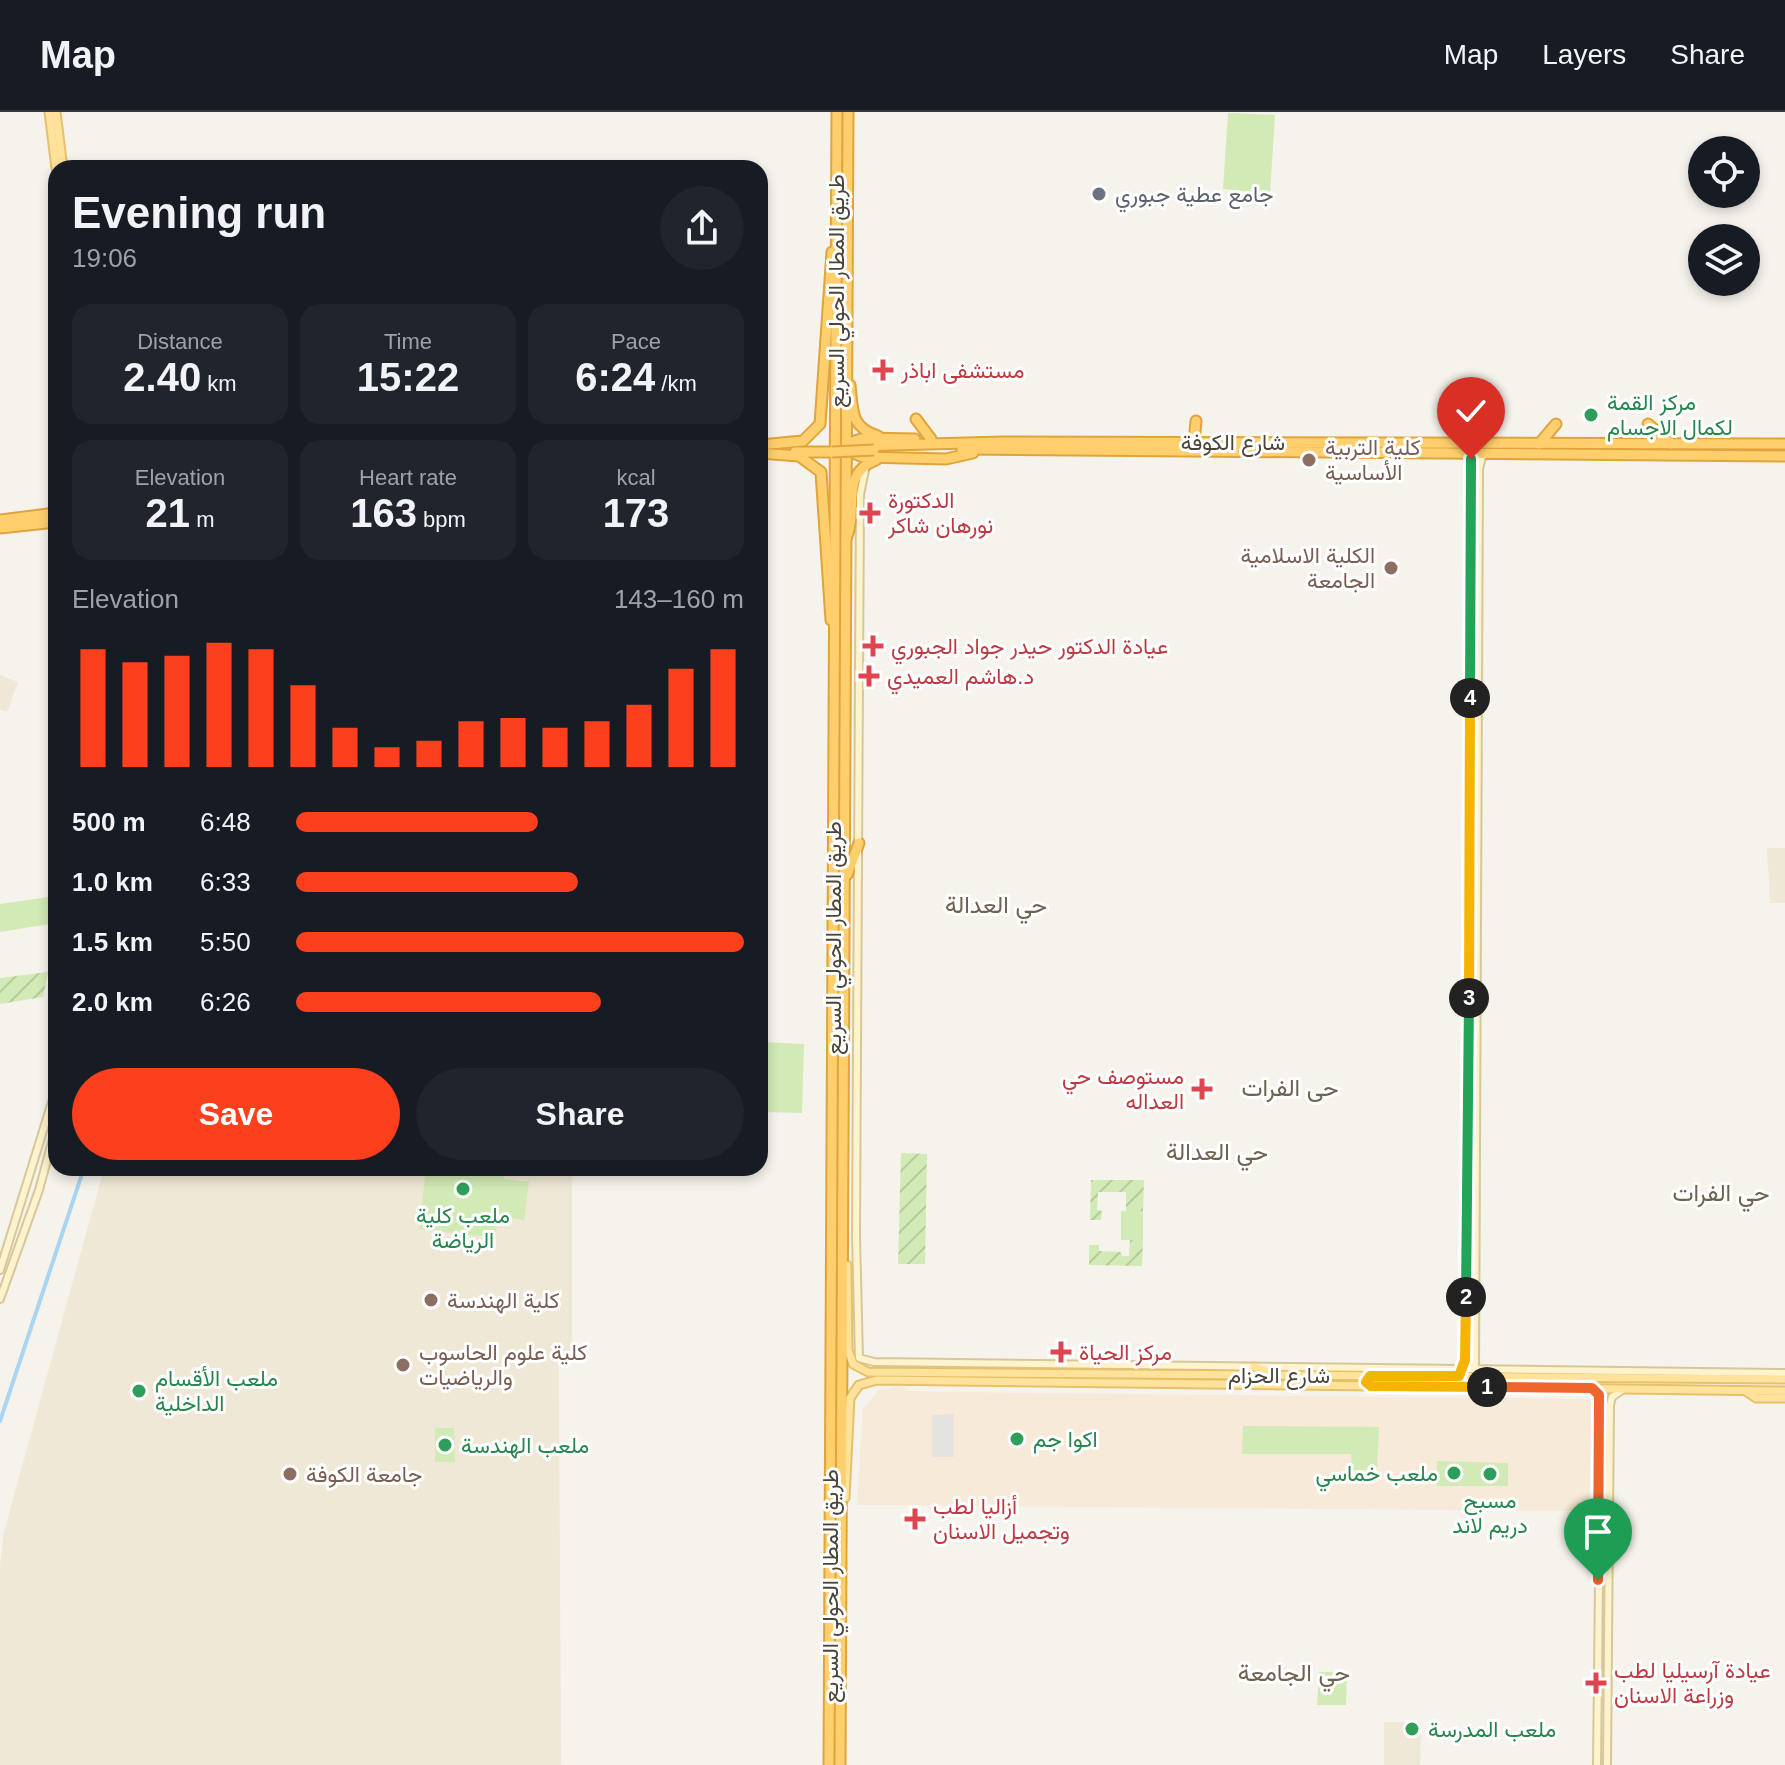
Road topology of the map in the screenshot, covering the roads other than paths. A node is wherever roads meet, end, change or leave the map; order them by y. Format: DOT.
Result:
graph roads {
  1 [pos="49,112"];
  2 [pos="56,112"];
  3 [pos="837,112"];
  4 [pos="848,112"];
  5 [pos="836,140"];
  6 [pos="848,140"];
  7 [pos="55,160"];
  8 [pos="62,160"];
  9 [pos="842,161"];
  10 [pos="838,235"];
  11 [pos="845,367"];
  12 [pos="916,419"];
  13 [pos="1196,421"];
  14 [pos="1556,424"];
  15 [pos="1648,424"];
  16 [pos="885,438"];
  17 [pos="931,439"];
  18 [pos="1194,442"];
  19 [pos="1539,444"];
  20 [pos="1671,444"];
  21 [pos="1785,444"];
  22 [pos="988,446"];
  23 [pos="768,448"];
  24 [pos="768,449"];
  25 [pos="768,449"];
  26 [pos="1464,449"];
  27 [pos="768,450"];
  28 [pos="1488,452"];
  29 [pos="876,454"];
  30 [pos="1785,456"];
  31 [pos="1471,468"];
  32 [pos="1479,469"];
  33 [pos="48,514"];
  34 [pos="0,520"];
  35 [pos="48,523"];
  36 [pos="1471,524"];
  37 [pos="1479,524"];
  38 [pos="0,528"];
  39 [pos="844,546"];
  40 [pos="836,630"];
  41 [pos="859,843"];
  42 [pos="1473,870"];
  43 [pos="844,886"];
  44 [pos="838,1013"];
  45 [pos="838,1027"];
  46 [pos="48,1119"];
  47 [pos="1467,1125"];
  48 [pos="1475,1125"];
  49 [pos="1466,1134"];
  50 [pos="1475,1135"];
  51 [pos="42,1142"];
  52 [pos="48,1143"];
  53 [pos="38,1153"];
  54 [pos="48,1154"];
  55 [pos="47,1158"];
  56 [pos="841,1227"];
  57 [pos="0,1270"];
  58 [pos="0,1299"];
  59 [pos="1254,1367"];
  60 [pos="956,1368"];
  61 [pos="1075,1369"];
  62 [pos="1462,1373"];
  63 [pos="1477,1373"];
  64 [pos="1278,1375"];
  65 [pos="1352,1376"];
  66 [pos="1370,1376"];
  67 [pos="1784,1376"];
  68 [pos="1120,1378"];
  69 [pos="1138,1378"];
  70 [pos="911,1380"];
  71 [pos="1191,1384"];
  72 [pos="1353,1386"];
  73 [pos="1371,1386"];
  74 [pos="903,1388"];
  75 [pos="1592,1388"];
  76 [pos="1625,1389"];
  77 [pos="1745,1391"];
  78 [pos="1785,1391"];
  79 [pos="1191,1394"];
  80 [pos="1785,1398"];
  81 [pos="1600,1418"];
  82 [pos="1610,1418"];
  83 [pos="840,1520"];
  84 [pos="1594,1572"];
  85 [pos="1598,1580"];
  86 [pos="1595,1644"];
  87 [pos="1607,1645"];
  88 [pos="1597,1660"];
  89 [pos="1607,1660"];
  90 [pos="829,1765"];
  91 [pos="840,1765"];
  92 [pos="1597,1765"];
  93 [pos="1607,1765"];
  1 -- 7 [label="main road"];
  2 -- 8 [label="main road"];
  3 -- 5 [label="highway, طريق المطار الحولي السريع"];
  4 -- 6 [label="highway, طريق المطار الحولي السريع"];
  5 -- 6 [label="highway"];
  5 -- 9 [label="highway, طريق المطار الحولي السريع"];
  6 -- 9 [label="highway, طريق المطار الحولي السريع"];
  9 -- 10 [label="highway, طريق المطار الحولي السريع"];
  9 -- 11 [label="highway, طريق المطار الحولي السريع"];
  10 -- 23 [label="highway"];
  10 -- 40 [label="highway, طريق المطار الحولي السريع"];
  11 -- 16 [label="highway"];
  11 -- 39 [label="highway, طريق المطار الحولي السريع"];
  12 -- 17 [label="highway"];
  13 -- 18 [label="highway"];
  14 -- 19 [label="highway"];
  15 -- 20 [label="highway"];
  16 -- 17 [label="highway"];
  16 -- 29 [label="highway"];
  17 -- 22 [label="highway"];
  18 -- 22 [label="highway, شارع الكوفة"];
  18 -- 26 [label="highway, شارع الكوفة"];
  19 -- 20 [label="highway, شارع الكوفة"];
  19 -- 26 [label="highway, شارع الكوفة"];
  20 -- 21 [label="highway, شارع الكوفة"];
  22 -- 26 [label="highway, شارع الكوفة"];
  22 -- 29 [label="highway, شارع الكوفة"];
  24 -- 29 [label="highway, bridge"];
  25 -- 29 [label="highway, bridge"];
  26 -- 28 [label="highway, شارع الكوفة"];
  26 -- 31 [label="main road"];
  27 -- 40 [label="highway"];
  28 -- 30 [label="highway, شارع الكوفة"];
  28 -- 32 [label="main road"];
  29 -- 39 [label="highway"];
  29 -- 41 [label="main road"];
  31 -- 32 [label="main road"];
  31 -- 36 [label="main road"];
  32 -- 37 [label="main road"];
  33 -- 34 [label="highway"];
  35 -- 38 [label="highway"];
  36 -- 37 [label="main road"];
  36 -- 42 [label="main road"];
  37 -- 42 [label="main road"];
  39 -- 43 [label="highway, طريق المطار الحولي السريع"];
  40 -- 44 [label="highway, طريق المطار الحولي السريع"];
  41 -- 43 [label="highway"];
  41 -- 60 [label="main road"];
  42 -- 47 [label="main road"];
  42 -- 48 [label="main road"];
  43 -- 44 [label="highway, طريق المطار الحولي السريع"];
  44 -- 45 [label="highway, طريق المطار الحولي السريع"];
  45 -- 56 [label="highway, طريق المطار الحولي السريع"];
  45 -- 90 [label="highway, طريق المطار الحولي السريع"];
  46 -- 51 [label="main road"];
  47 -- 48 [label="main road"];
  47 -- 49 [label="main road"];
  48 -- 50 [label="main road"];
  49 -- 50 [label="main road"];
  49 -- 62 [label="main road"];
  50 -- 63 [label="main road"];
  51 -- 52 [label="main road"];
  51 -- 53 [label="main road"];
  53 -- 55 [label="main road"];
  53 -- 57 [label="main road"];
  54 -- 55 [label="main road"];
  55 -- 58 [label="main road"];
  56 -- 60 [label="main road, شارع الحزام"];
  56 -- 83 [label="highway, طريق المطار الحولي السريع"];
  59 -- 61 [label="main road"];
  59 -- 62 [label="main road"];
  59 -- 64 [label="main road"];
  60 -- 61 [label="main road, شارع الحزام"];
  61 -- 68 [label="main road, شارع الحزام"];
  62 -- 63 [label="main road, شارع الحزام"];
  62 -- 66 [label="main road, شارع الحزام"];
  63 -- 67 [label="main road, شارع الحزام"];
  64 -- 65 [label="main road, شارع الحزام"];
  64 -- 69 [label="main road, شارع الحزام"];
  65 -- 66 [label="main road, شارع الحزام"];
  65 -- 72 [label="main road"];
  66 -- 73 [label="main road"];
  68 -- 69 [label="main road, شارع الحزام"];
  68 -- 70 [label="main road, شارع الحزام"];
  69 -- 71 [label="main road, شارع الحزام"];
  70 -- 74 [label="main road"];
  70 -- 83 [label="main road, شارع الحزام"];
  71 -- 72 [label="main road, شارع الحزام"];
  71 -- 79 [label="main road"];
  72 -- 73 [label="main road, شارع الحزام"];
  73 -- 75 [label="main road, شارع الحزام"];
  75 -- 76 [label="main road, شارع الحزام"];
  75 -- 81 [label="main road"];
  76 -- 77 [label="main road, شارع الحزام"];
  76 -- 82 [label="main road"];
  77 -- 78 [label="main road, شارع الحزام"];
  77 -- 80 [label="main road"];
  81 -- 82 [label="main road"];
  81 -- 85 [label="main road"];
  82 -- 87 [label="main road"];
  83 -- 91 [label="highway, طريق المطار الحولي السريع"];
  84 -- 85 [label="main road"];
  85 -- 86 [label="main road"];
  86 -- 87 [label="main road"];
  86 -- 88 [label="main road"];
  87 -- 89 [label="main road"];
  88 -- 89 [label="main road"];
  88 -- 92 [label="main road"];
  89 -- 93 [label="main road"];
}
